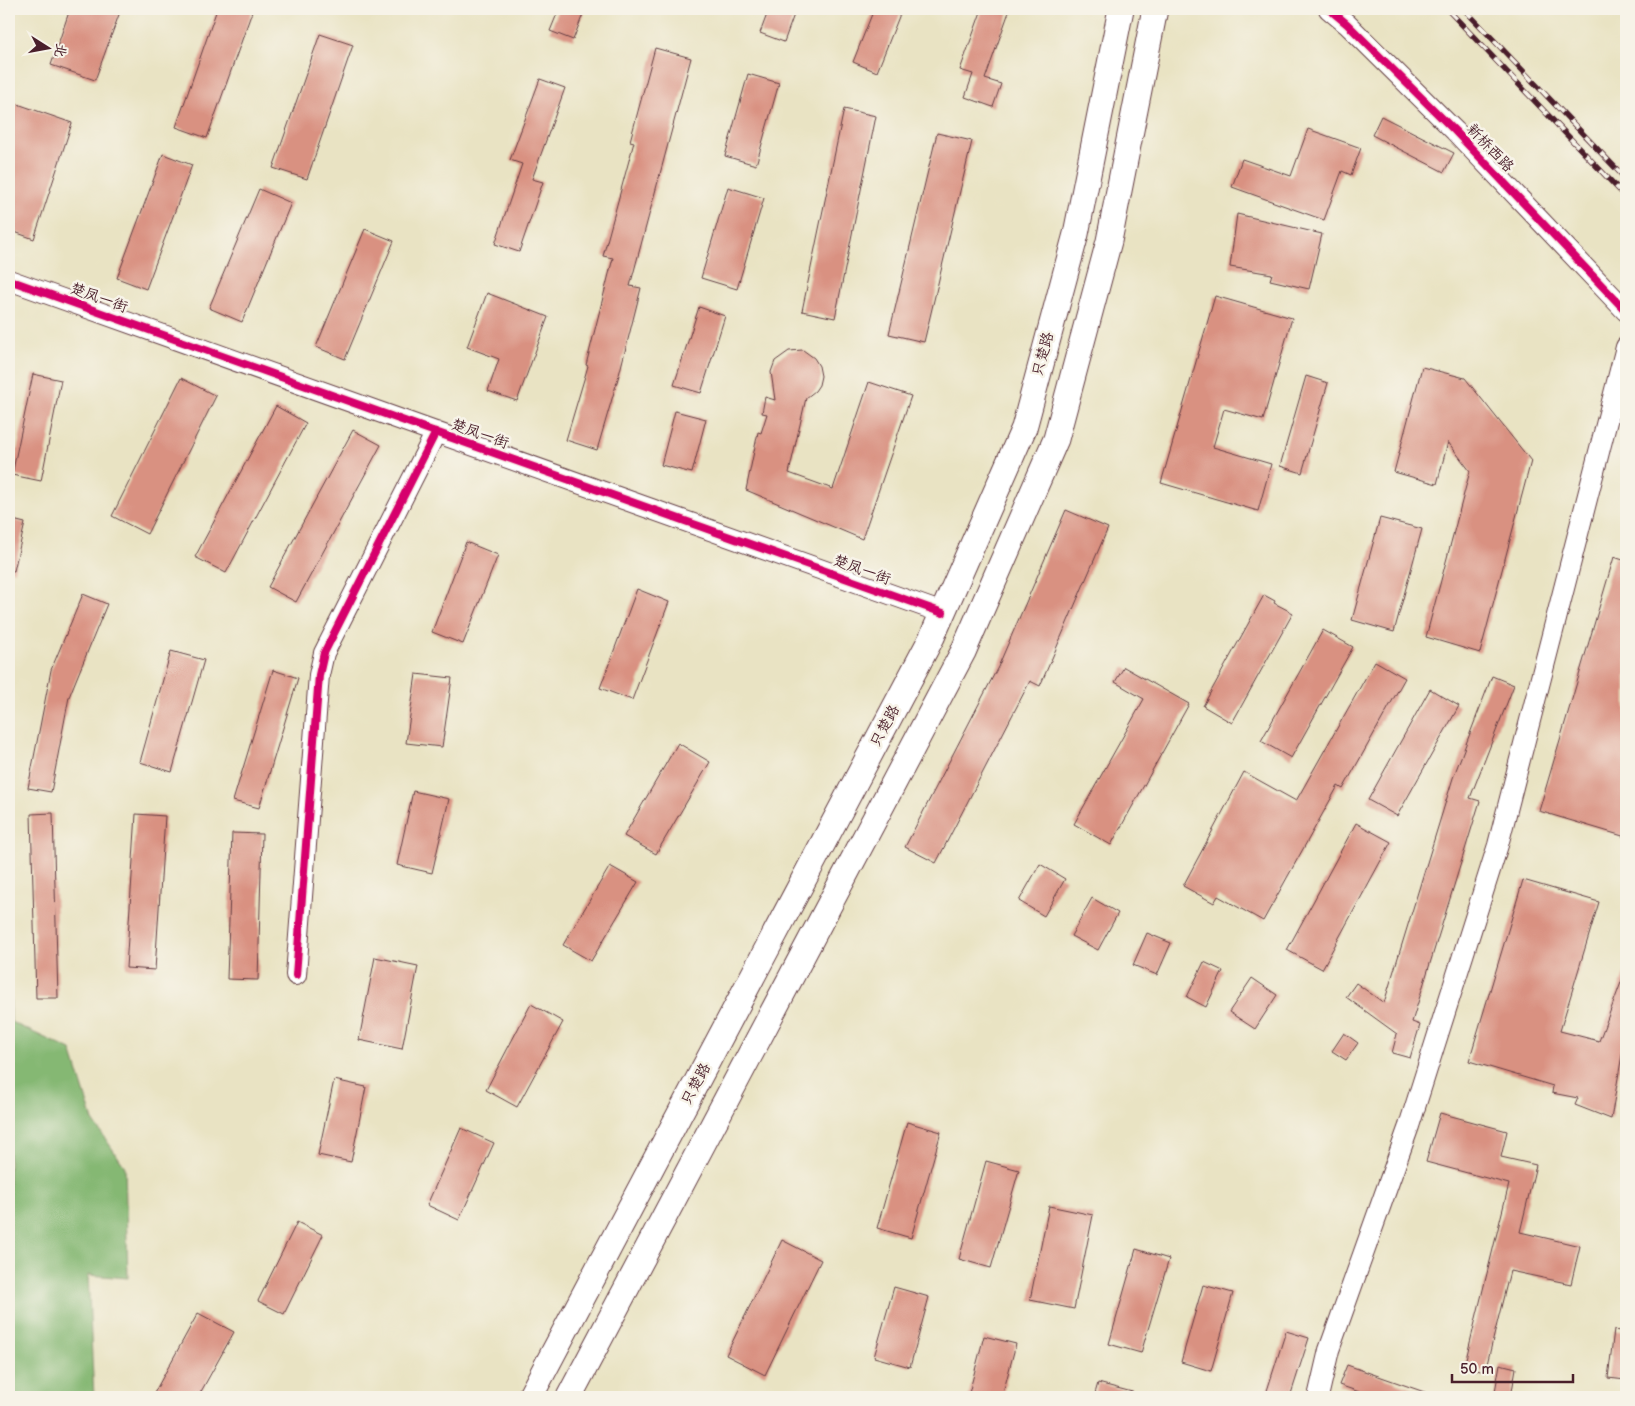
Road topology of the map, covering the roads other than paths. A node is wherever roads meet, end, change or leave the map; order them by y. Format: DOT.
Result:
graph roads {
  1 [pos="1121,9"];
  2 [pos="1155,9"];
  3 [pos="1329,9"];
  4 [pos="9,280"];
  5 [pos="1626,310"];
  6 [pos="1626,347"];
  7 [pos="436,432"];
  8 [pos="943,613"];
  9 [pos="296,974"];
  10 [pos="530,1397"];
  11 [pos="569,1397"];
  12 [pos="1318,1397"];
  1 -- 8 [label="main road, 只楚路"];
  2 -- 11 [label="main road"];
  3 -- 5 [label="street, 新桥西路"];
  4 -- 7 [label="street, 楚凤一街"];
  6 -- 12 [label="street"];
  7 -- 8 [label="street, 楚凤一街"];
  7 -- 9 [label="street"];
  8 -- 10 [label="main road, 只楚路"];
}
